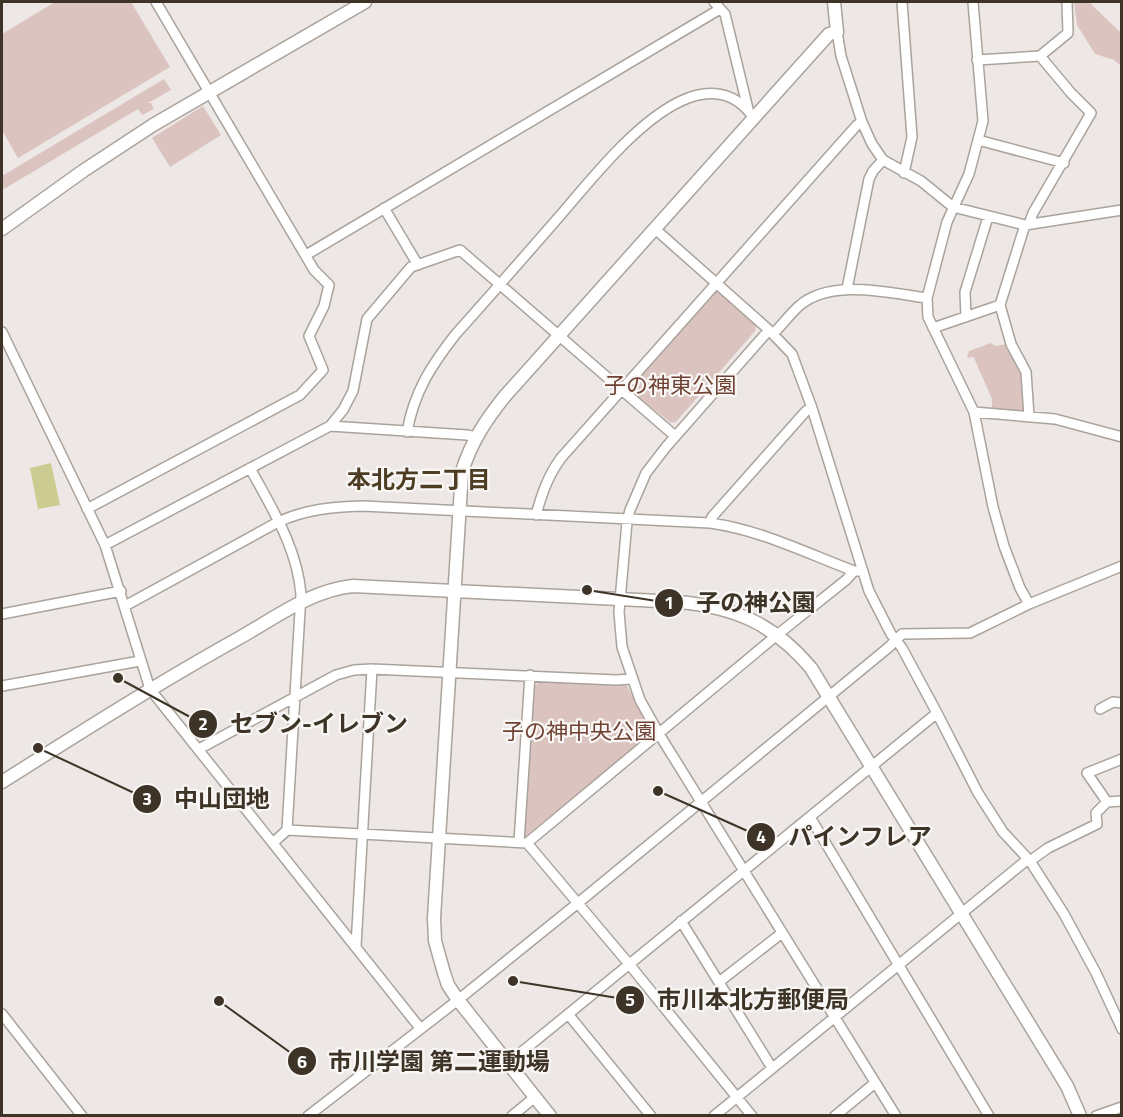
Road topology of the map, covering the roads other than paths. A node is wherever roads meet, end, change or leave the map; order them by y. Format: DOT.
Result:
graph roads {
  1 [pos="156,2"];
  2 [pos="365,2"];
  3 [pos="834,2"];
  4 [pos="902,2"];
  5 [pos="973,2"];
  6 [pos="1067,2"];
  7 [pos="717,5"];
  8 [pos="837,32"];
  9 [pos="1040,56"];
  10 [pos="977,60"];
  11 [pos="208,92"];
  12 [pos="751,113"];
  13 [pos="862,122"];
  14 [pos="978,140"];
  15 [pos="883,160"];
  16 [pos="1064,163"];
  17 [pos="904,172"];
  18 [pos="953,207"];
  19 [pos="384,208"];
  20 [pos="1122,210"];
  21 [pos="988,217"];
  22 [pos="1027,225"];
  23 [pos="654,228"];
  24 [pos="2,229"];
  25 [pos="306,255"];
  26 [pos="418,265"];
  27 [pos="716,282"];
  28 [pos="501,284"];
  29 [pos="847,289"];
  30 [pos="927,298"];
  31 [pos="1000,305"];
  32 [pos="966,317"];
  33 [pos="933,328"];
  34 [pos="2,332"];
  35 [pos="771,332"];
  36 [pos="558,335"];
  37 [pos="622,390"];
  38 [pos="812,408"];
  39 [pos="974,412"];
  40 [pos="1029,416"];
  41 [pos="330,426"];
  42 [pos="407,432"];
  43 [pos="675,436"];
  44 [pos="476,437"];
  45 [pos="1122,437"];
  46 [pos="250,468"];
  47 [pos="87,509"];
  48 [pos="460,510"];
  49 [pos="537,515"];
  50 [pos="628,519"];
  51 [pos="278,522"];
  52 [pos="710,523"];
  53 [pos="105,545"];
  54 [pos="1122,566"];
  55 [pos="858,571"];
  56 [pos="121,591"];
  57 [pos="453,592"];
  58 [pos="620,599"];
  59 [pos="300,604"];
  60 [pos="1029,604"];
  61 [pos="125,606"];
  62 [pos="2,614"];
  63 [pos="777,634"];
  64 [pos="896,640"];
  65 [pos="140,660"];
  66 [pos="372,669"];
  67 [pos="449,671"];
  68 [pos="530,675"];
  69 [pos="631,679"];
  70 [pos="2,686"];
  71 [pos="150,689"];
  72 [pos="829,696"];
  73 [pos="295,698"];
  74 [pos="1122,703"];
  75 [pos="1100,709"];
  76 [pos="937,713"];
  77 [pos="659,734"];
  78 [pos="199,749"];
  79 [pos="1122,759"];
  80 [pos="872,765"];
  81 [pos="2,782"];
  82 [pos="702,801"];
  83 [pos="1122,801"];
  84 [pos="1107,802"];
  85 [pos="810,816"];
  86 [pos="287,830"];
  87 [pos="363,834"];
  88 [pos="439,838"];
  89 [pos="523,842"];
  90 [pos="273,843"];
  91 [pos="1029,860"];
  92 [pos="744,871"];
  93 [pos="578,903"];
  94 [pos="961,912"];
  95 [pos="681,921"];
  96 [pos="782,933"];
  97 [pos="356,946"];
  98 [pos="629,964"];
  99 [pos="898,964"];
  100 [pos="719,982"];
  101 [pos="458,1000"];
  102 [pos="2,1014"];
  103 [pos="568,1014"];
  104 [pos="834,1017"];
  105 [pos="420,1028"];
  106 [pos="1122,1029"];
  107 [pos="507,1064"];
  108 [pos="772,1068"];
  109 [pos="875,1083"];
  110 [pos="535,1097"];
  111 [pos="737,1097"];
  112 [pos="1122,1107"];
  113 [pos="82,1116"];
  114 [pos="308,1116"];
  115 [pos="512,1116"];
  116 [pos="550,1116"];
  117 [pos="651,1116"];
  118 [pos="714,1116"];
  119 [pos="752,1116"];
  120 [pos="835,1116"];
  121 [pos="896,1116"];
  122 [pos="989,1116"];
  123 [pos="1080,1116"];
  124 [pos="1096,1116"];
  1 -- 11 [label="street"];
  2 -- 11 [label="street"];
  3 -- 8 [label="street"];
  4 -- 17 [label="street"];
  5 -- 10 [label="street"];
  6 -- 9 [label="street"];
  7 -- 12 [label="street"];
  7 -- 19 [label="street"];
  8 -- 12 [label="street"];
  8 -- 13 [label="street"];
  9 -- 10 [label="street"];
  9 -- 16 [label="street"];
  10 -- 14 [label="street"];
  11 -- 24 [label="street"];
  11 -- 25 [label="street"];
  12 -- 23 [label="street"];
  12 -- 28 [label="street"];
  13 -- 15 [label="street"];
  13 -- 27 [label="street"];
  14 -- 16 [label="street"];
  14 -- 18 [label="street"];
  15 -- 17 [label="street"];
  15 -- 29 [label="street"];
  16 -- 22 [label="street"];
  17 -- 18 [label="street"];
  18 -- 21 [label="street"];
  18 -- 30 [label="street"];
  19 -- 25 [label="street"];
  19 -- 26 [label="street"];
  20 -- 22 [label="street"];
  21 -- 22 [label="street"];
  21 -- 32 [label="street"];
  22 -- 31 [label="street"];
  23 -- 27 [label="street"];
  23 -- 36 [label="street"];
  25 -- 47 [label="street"];
  26 -- 28 [label="street"];
  26 -- 41 [label="street"];
  27 -- 35 [label="street"];
  27 -- 37 [label="street"];
  28 -- 36 [label="street"];
  28 -- 42 [label="street"];
  29 -- 30 [label="street"];
  29 -- 35 [label="street"];
  30 -- 33 [label="street"];
  31 -- 32 [label="street"];
  31 -- 40 [label="street"];
  32 -- 33 [label="street"];
  33 -- 39 [label="street"];
  34 -- 47 [label="street"];
  35 -- 38 [label="street"];
  35 -- 43 [label="street"];
  36 -- 37 [label="street"];
  36 -- 44 [label="street"];
  37 -- 43 [label="street"];
  37 -- 49 [label="street"];
  38 -- 52 [label="street"];
  38 -- 55 [label="street"];
  39 -- 40 [label="street"];
  39 -- 60 [label="street"];
  40 -- 45 [label="street"];
  41 -- 42 [label="street"];
  41 -- 46 [label="street"];
  42 -- 44 [label="street"];
  43 -- 50 [label="street"];
  44 -- 48 [label="street"];
  46 -- 51 [label="street"];
  46 -- 53 [label="street"];
  47 -- 53 [label="street"];
  48 -- 49 [label="street"];
  48 -- 51 [label="street"];
  48 -- 57 [label="street"];
  49 -- 50 [label="street"];
  50 -- 52 [label="street"];
  50 -- 58 [label="street"];
  51 -- 59 [label="street"];
  51 -- 61 [label="street"];
  52 -- 55 [label="street"];
  53 -- 56 [label="street"];
  54 -- 60 [label="street"];
  55 -- 63 [label="street"];
  55 -- 64 [label="street"];
  56 -- 61 [label="street"];
  56 -- 62 [label="street"];
  57 -- 58 [label="street"];
  57 -- 59 [label="street"];
  57 -- 67 [label="street"];
  58 -- 63 [label="street"];
  58 -- 69 [label="street"];
  59 -- 71 [label="street"];
  59 -- 73 [label="street"];
  60 -- 64 [label="street"];
  61 -- 65 [label="street"];
  63 -- 72 [label="street"];
  63 -- 77 [label="street"];
  64 -- 72 [label="street"];
  64 -- 76 [label="street"];
  65 -- 70 [label="street"];
  65 -- 71 [label="street"];
  66 -- 67 [label="street"];
  66 -- 73 [label="street"];
  66 -- 87 [label="street"];
  67 -- 68 [label="street"];
  67 -- 88 [label="street"];
  68 -- 69 [label="street"];
  68 -- 89 [label="street"];
  69 -- 77 [label="street"];
  71 -- 78 [label="street"];
  71 -- 81 [label="street"];
  72 -- 80 [label="street"];
  72 -- 82 [label="street"];
  73 -- 78 [label="street"];
  73 -- 86 [label="street"];
  74 -- 75 [label="street"];
  76 -- 80 [label="street"];
  76 -- 91 [label="street"];
  77 -- 82 [label="street"];
  77 -- 89 [label="street"];
  78 -- 90 [label="street"];
  79 -- 84 [label="street"];
  80 -- 85 [label="street"];
  80 -- 94 [label="street"];
  82 -- 92 [label="street"];
  82 -- 93 [label="street"];
  83 -- 84 [label="street"];
  84 -- 91 [label="street"];
  85 -- 92 [label="street"];
  85 -- 99 [label="street"];
  86 -- 87 [label="street"];
  86 -- 90 [label="street"];
  87 -- 88 [label="street"];
  87 -- 97 [label="street"];
  88 -- 89 [label="street"];
  88 -- 101 [label="street"];
  89 -- 93 [label="street"];
  90 -- 97 [label="street"];
  91 -- 94 [label="street"];
  91 -- 106 [label="street"];
  92 -- 95 [label="street"];
  92 -- 96 [label="street"];
  93 -- 98 [label="street"];
  93 -- 101 [label="street"];
  94 -- 99 [label="street"];
  94 -- 123 [label="street"];
  95 -- 98 [label="street"];
  95 -- 100 [label="street"];
  96 -- 100 [label="street"];
  96 -- 104 [label="street"];
  97 -- 105 [label="street"];
  98 -- 103 [label="street"];
  98 -- 111 [label="street"];
  99 -- 104 [label="street"];
  99 -- 122 [label="street"];
  100 -- 108 [label="street"];
  101 -- 105 [label="street"];
  101 -- 107 [label="street"];
  102 -- 113 [label="street"];
  103 -- 107 [label="street"];
  103 -- 117 [label="street"];
  104 -- 108 [label="street"];
  104 -- 109 [label="street"];
  105 -- 114 [label="street"];
  107 -- 110 [label="street"];
  108 -- 111 [label="street"];
  109 -- 120 [label="street"];
  109 -- 121 [label="street"];
  110 -- 115 [label="street"];
  110 -- 116 [label="street"];
  111 -- 118 [label="street"];
  111 -- 119 [label="street"];
  112 -- 124 [label="street"];
}
